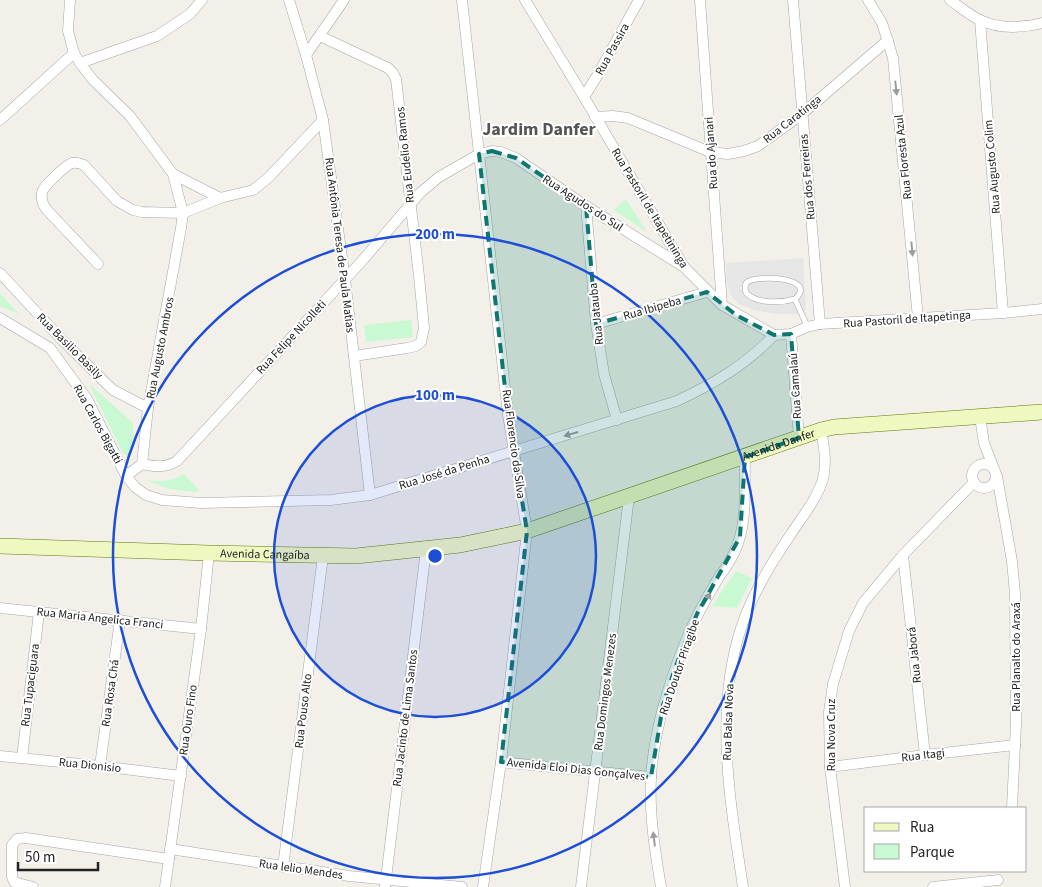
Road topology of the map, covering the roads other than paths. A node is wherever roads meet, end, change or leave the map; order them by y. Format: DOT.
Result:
graph roads {
  1 [pos="70,0"];
  2 [pos="202,0"];
  3 [pos="288,0"];
  4 [pos="344,0"];
  5 [pos="462,0"];
  6 [pos="526,0"];
  7 [pos="639,0"];
  8 [pos="700,0"];
  9 [pos="793,0"];
  10 [pos="868,0"];
  11 [pos="950,0"];
  12 [pos="980,20"];
  13 [pos="1042,23"];
  14 [pos="320,36"];
  15 [pos="888,40"];
  16 [pos="74,53"];
  17 [pos="306,55"];
  18 [pos="80,63"];
  19 [pos="584,97"];
  20 [pos="802,114"];
  21 [pos="595,117"];
  22 [pos="0,120"];
  23 [pos="323,120"];
  24 [pos="710,152"];
  25 [pos="479,154"];
  26 [pos="173,174"];
  27 [pos="220,198"];
  28 [pos="410,203"];
  29 [pos="586,206"];
  30 [pos="183,213"];
  31 [pos="98,264"];
  32 [pos="684,267"];
  33 [pos="0,273"];
  34 [pos="345,279"];
  35 [pos="708,292"];
  36 [pos="795,300"];
  37 [pos="722,305"];
  38 [pos="1042,309"];
  39 [pos="1003,313"];
  40 [pos="0,318"];
  41 [pos="918,318"];
  42 [pos="596,324"];
  43 [pos="820,324"];
  44 [pos="807,327"];
  45 [pos="791,334"];
  46 [pos="774,335"];
  47 [pos="62,340"];
  48 [pos="50,348"];
  49 [pos="354,356"];
  50 [pos="148,408"];
  51 [pos="1042,412"];
  52 [pos="980,417"];
  53 [pos="618,420"];
  54 [pos="821,430"];
  55 [pos="799,438"];
  56 [pos="984,443"];
  57 [pos="513,451"];
  58 [pos="745,457"];
  59 [pos="142,464"];
  60 [pos="974,470"];
  61 [pos="995,473"];
  62 [pos="126,476"];
  63 [pos="974,482"];
  64 [pos="987,488"];
  65 [pos="370,495"];
  66 [pos="629,497"];
  67 [pos="1003,507"];
  68 [pos="527,531"];
  69 [pos="0,546"];
  70 [pos="426,549"];
  71 [pos="209,553"];
  72 [pos="903,555"];
  73 [pos="323,556"];
  74 [pos="0,608"];
  75 [pos="39,612"];
  76 [pos="120,620"];
  77 [pos="201,629"];
  78 [pos="1015,745"];
  79 [pos="925,755"];
  80 [pos="0,756"];
  81 [pos="22,758"];
  82 [pos="501,762"];
  83 [pos="100,766"];
  84 [pos="830,768"];
  85 [pos="595,772"];
  86 [pos="181,776"];
  87 [pos="651,777"];
  88 [pos="1012,807"];
  89 [pos="170,854"];
  90 [pos="283,867"];
  91 [pos="998,879"];
  92 [pos="385,883"];
  93 [pos="33,887"];
  94 [pos="165,887"];
  95 [pos="462,887"];
  96 [pos="483,887"];
  97 [pos="580,887"];
  98 [pos="661,887"];
  99 [pos="743,887"];
  100 [pos="845,887"];
  101 [pos="933,887"];
  1 -- 16 [label="street"];
  2 -- 18 [label="street"];
  3 -- 17 [label="street, Rua Antônia Teresa de Paula Matias"];
  4 -- 14 [label="street"];
  5 -- 25 [label="street, Rua Florencio da Silva"];
  6 -- 19 [label="street, Rua Pastoril de Itapetininga"];
  7 -- 19 [label="street, Rua Passira"];
  8 -- 24 [label="street, Rua do Ajanari"];
  9 -- 20 [label="street, Rua dos Ferreiras"];
  10 -- 15 [label="street, Rua Floresta Azul"];
  11 -- 12 [label="street"];
  12 -- 13 [label="street"];
  12 -- 39 [label="street, Rua Augusto Colim"];
  14 -- 17 [label="street"];
  14 -- 28 [label="street, Rua Eudelio Ramos"];
  15 -- 20 [label="street, Rua Caratinga"];
  15 -- 41 [label="street, Rua Floresta Azul, one-way"];
  16 -- 18 [label="street"];
  16 -- 22 [label="street"];
  17 -- 23 [label="street, Rua Antônia Teresa de Paula Matias"];
  18 -- 26 [label="street"];
  19 -- 21 [label="street, Rua Pastoril de Itapetininga"];
  20 -- 24 [label="street, Rua Caratinga"];
  20 -- 43 [label="street, Rua dos Ferreiras"];
  21 -- 24 [label="street, Rua Caratinga"];
  21 -- 32 [label="street, Rua Pastoril de Itapetininga"];
  23 -- 27 [label="street"];
  23 -- 34 [label="street, Rua Antônia Teresa de Paula Matias"];
  24 -- 37 [label="street, Rua do Ajanari"];
  25 -- 28 [label="street, Rua Felipe Nicolleti"];
  25 -- 29 [label="street, Rua Agudos do Sul"];
  25 -- 57 [label="street, Rua Florencio da Silva"];
  26 -- 27 [label="street"];
  26 -- 30 [label="street, Rua Augusto Ambros"];
  27 -- 30 [label="street"];
  28 -- 34 [label="street, Rua Felipe Nicolleti"];
  28 -- 49 [label="street, Rua Eudelio Ramos"];
  29 -- 32 [label="street, Rua Agudos do Sul"];
  29 -- 42 [label="street, Rua Jatauba"];
  30 -- 31 [label="street"];
  30 -- 50 [label="street, Rua Augusto Ambros"];
  32 -- 35 [label="street, Rua Pastoril de Itapetininga"];
  33 -- 47 [label="street, Rua Basilio Basily"];
  34 -- 49 [label="street, Rua Antônia Teresa de Paula Matias"];
  34 -- 59 [label="street, Rua Felipe Nicolleti"];
  35 -- 37 [label="street, Rua Pastoril de Itapetininga"];
  35 -- 42 [label="street, Rua Ibipeba"];
  36 -- 36 [label="lane"];
  36 -- 44 [label="lane"];
  37 -- 46 [label="street, Rua Pastoril de Itapetininga"];
  38 -- 39 [label="street, Rua Pastoril de Itapetinga"];
  39 -- 41 [label="street, Rua Pastoril de Itapetinga"];
  40 -- 48 [label="street, Rua Carlos Bigatti"];
  41 -- 43 [label="street, Rua Pastoril de Itapetinga"];
  42 -- 53 [label="street, Rua Jatauba"];
  43 -- 44 [label="street, Rua Pastoril de Itapetinga"];
  44 -- 45 [label="street, Rua Pastoril de Itapetinga"];
  45 -- 46 [label="street, Rua Pastoril de Itapetinga"];
  45 -- 55 [label="street, Rua Camalaú"];
  46 -- 53 [label="street, Rua José da Penha"];
  47 -- 48 [label="street"];
  47 -- 50 [label="street, Rua Basilio Basily"];
  48 -- 62 [label="street, Rua Carlos Bigatti"];
  49 -- 65 [label="street, Rua Antônia Teresa de Paula Matias"];
  50 -- 59 [label="street, Rua Augusto Ambros"];
  51 -- 52 [label="main road, Avenida Danfer"];
  52 -- 54 [label="main road, Avenida Danfer"];
  52 -- 56 [label="street, Rua Planalto do Araxá"];
  53 -- 57 [label="street, Rua José da Penha, one-way"];
  54 -- 55 [label="main road, Avenida Danfer"];
  54 -- 99 [label="street, Rua Balsa Nova"];
  55 -- 58 [label="main road, Avenida Danfer"];
  56 -- 60 [label="street, Rua Planalto do Araxá"];
  56 -- 61 [label="street, Rua Planalto do Araxá"];
  57 -- 65 [label="street, Rua José da Penha"];
  57 -- 68 [label="street, Rua Florencio da Silva"];
  58 -- 66 [label="main road, Avenida Danfer"];
  87 -- 58 [label="street, Rua Doutor Piragibe, one-way"];
  59 -- 62 [label="street"];
  60 -- 61 [label="street"];
  60 -- 63 [label="street"];
  61 -- 64 [label="street"];
  61 -- 67 [label="street, Rua Planalto do Araxá"];
  62 -- 65 [label="street, Rua José da Penha"];
  63 -- 64 [label="street"];
  63 -- 72 [label="street, Rua Nova Cruz"];
  64 -- 67 [label="street"];
  66 -- 68 [label="main road, Avenida Danfer"];
  66 -- 85 [label="street, Rua Domingos Menezes"];
  67 -- 78 [label="street, Rua Planalto do Araxá"];
  68 -- 70 [label="main road, Avenida Cangaíba"];
  68 -- 82 [label="street, Rua Florencio da Silva"];
  69 -- 71 [label="main road, Avenida Cangaíba"];
  70 -- 73 [label="main road, Avenida Cangaíba"];
  70 -- 92 [label="street, Rua Jacinto de Lima Santos"];
  71 -- 73 [label="main road, Avenida Cangaíba"];
  71 -- 77 [label="street, Rua Ouro Fino"];
  72 -- 79 [label="street, Rua Jaborá"];
  72 -- 84 [label="street, Rua Nova Cruz"];
  73 -- 90 [label="street, Rua Pouso Alto"];
  74 -- 75 [label="street, Rua Maria Angelica Franci"];
  75 -- 76 [label="street, Rua Maria Angelica Franci"];
  75 -- 81 [label="street, Rua Tupaciguara"];
  76 -- 77 [label="street, Rua Maria Angelica Franci"];
  76 -- 83 [label="street, Rua Rosa Chá"];
  77 -- 86 [label="street, Rua Ouro Fino"];
  78 -- 79 [label="street, Rua Itagi"];
  78 -- 88 [label="street, Rua Planalto do Araxá"];
  79 -- 84 [label="street, Rua Itagi"];
  80 -- 81 [label="street, Rua Dionisio"];
  81 -- 83 [label="street, Rua Dionisio"];
  82 -- 85 [label="street, Avenida Eloi Dias Gonçalves"];
  82 -- 96 [label="street, Rua Florencio da Silva"];
  83 -- 86 [label="street, Rua Dionisio"];
  84 -- 100 [label="street, Rua Nova Cruz"];
  85 -- 87 [label="street, Avenida Eloi Dias Gonçalves"];
  85 -- 97 [label="street, Rua Domingos Menezes"];
  86 -- 89 [label="street, Rua Ouro Fino"];
  98 -- 87 [label="street, Rua Doutor Piragibe, one-way"];
  89 -- 90 [label="street, Rua lelio Mendes"];
  89 -- 93 [label="street, Rua lelio Mendes"];
  89 -- 94 [label="street, Rua Ouro Fino"];
  90 -- 92 [label="street, Rua lelio Mendes"];
  91 -- 101 [label="street"];
  92 -- 95 [label="street, Rua lelio Mendes"];
}
